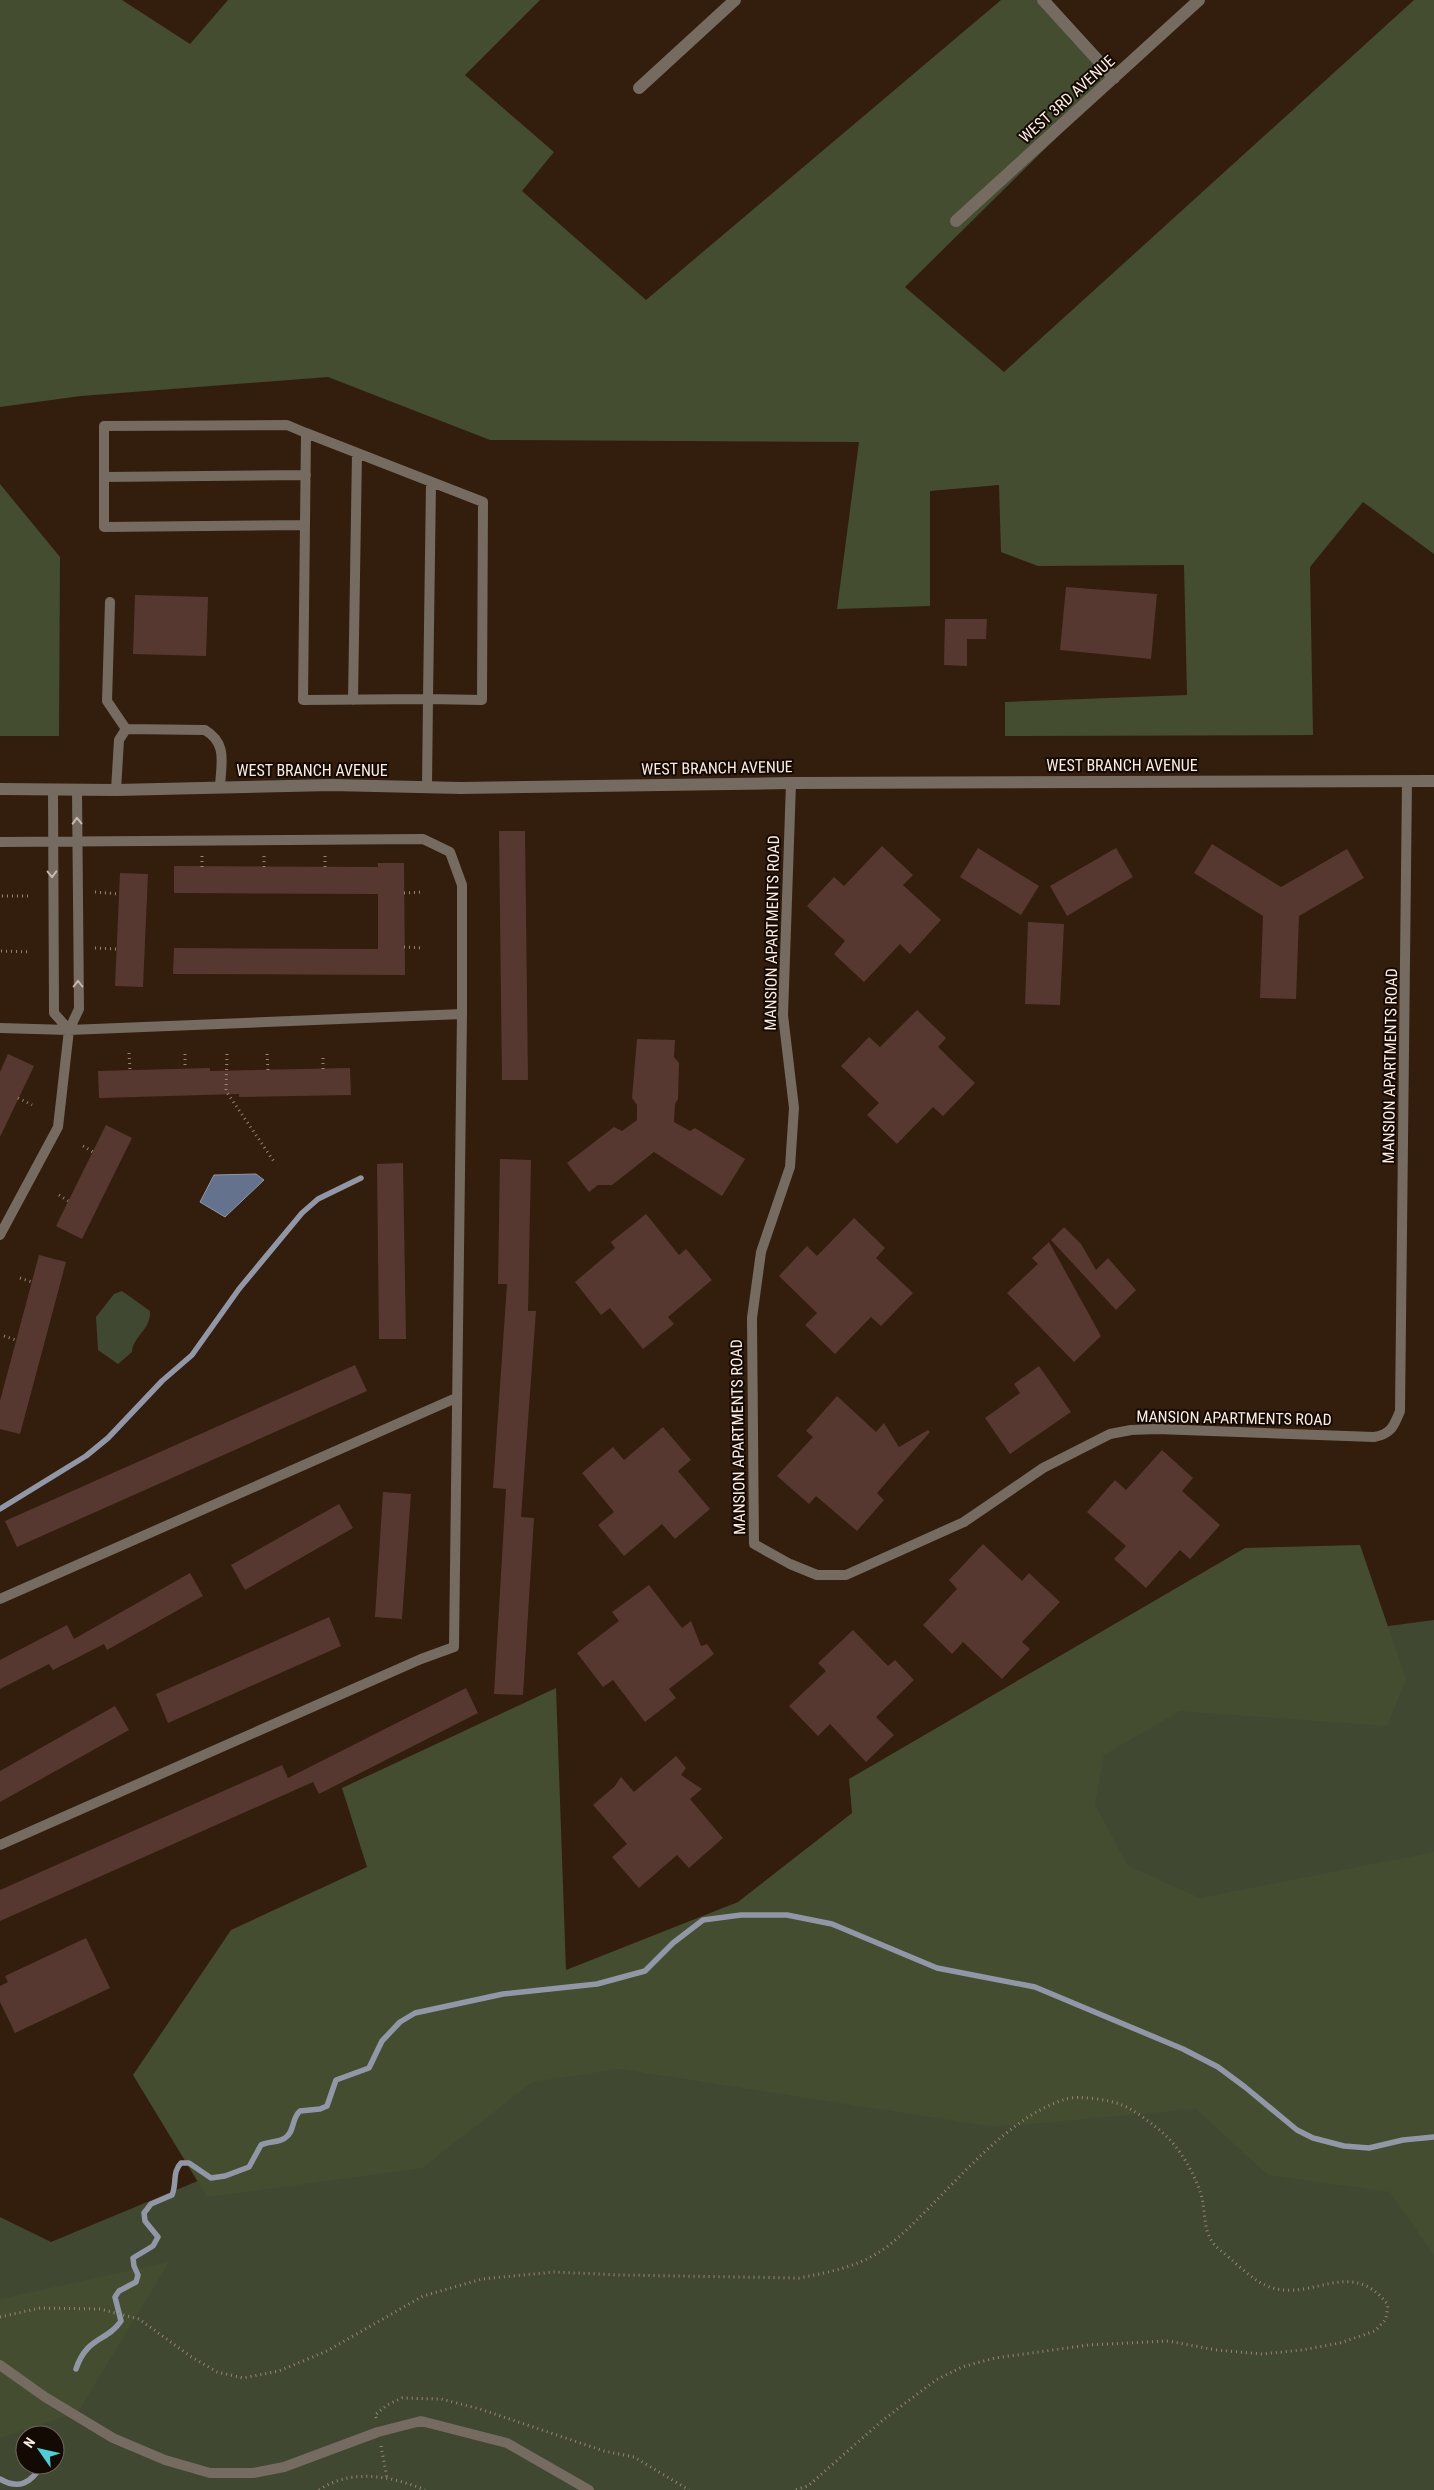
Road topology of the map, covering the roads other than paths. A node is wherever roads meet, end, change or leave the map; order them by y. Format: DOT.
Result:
graph roads {
  1 [pos="735,0"];
  2 [pos="1043,0"];
  3 [pos="1198,0"];
  4 [pos="1114,78"];
  5 [pos="639,88"];
  6 [pos="956,221"];
  7 [pos="306,433"];
  8 [pos="357,453"];
  9 [pos="306,475"];
  10 [pos="104,477"];
  11 [pos="431,482"];
  12 [pos="305,525"];
  13 [pos="110,602"];
  14 [pos="428,699"];
  15 [pos="353,700"];
  16 [pos="126,729"];
  17 [pos="1408,780"];
  18 [pos="1434,781"];
  19 [pos="791,783"];
  20 [pos="220,787"];
  21 [pos="427,787"];
  22 [pos="0,789"];
  23 [pos="53,790"];
  24 [pos="77,790"];
  25 [pos="116,790"];
  26 [pos="0,842"];
  27 [pos="51,842"];
  28 [pos="78,842"];
  29 [pos="462,1014"];
  30 [pos="0,1028"];
  31 [pos="69,1030"];
  32 [pos="1,1230"];
  33 [pos="456,1398"];
  34 [pos="0,1599"];
  35 [pos="0,1845"];
  36 [pos="0,2366"];
  37 [pos="588,2490"];
  1 -- 5 [label="street"];
  2 -- 4 [label="street"];
  3 -- 4 [label="street, WEST 3RD AVENUE"];
  4 -- 6 [label="street, WEST 3RD AVENUE"];
  7 -- 8 [label="lane"];
  7 -- 9 [label="lane"];
  7 -- 10 [label="lane"];
  8 -- 11 [label="lane"];
  8 -- 15 [label="lane"];
  9 -- 10 [label="lane"];
  9 -- 12 [label="lane"];
  10 -- 12 [label="lane"];
  11 -- 14 [label="lane"];
  11 -- 14 [label="lane"];
  12 -- 15 [label="lane"];
  13 -- 16 [label="lane"];
  14 -- 15 [label="lane"];
  14 -- 21 [label="lane"];
  16 -- 20 [label="lane"];
  16 -- 25 [label="lane"];
  17 -- 18 [label="street, WEST BRANCH AVENUE"];
  17 -- 19 [label="street, WEST BRANCH AVENUE"];
  17 -- 19 [label="lane, MANSION APARTMENTS ROAD"];
  19 -- 21 [label="street, WEST BRANCH AVENUE"];
  20 -- 21 [label="street, WEST BRANCH AVENUE"];
  20 -- 25 [label="street, WEST BRANCH AVENUE"];
  22 -- 23 [label="street, WEST BRANCH AVENUE"];
  23 -- 24 [label="street, WEST BRANCH AVENUE"];
  23 -- 27 [label="lane"];
  24 -- 25 [label="street, WEST BRANCH AVENUE"];
  28 -- 24 [label="lane, one-way"];
  26 -- 27 [label="lane"];
  27 -- 28 [label="lane"];
  27 -- 31 [label="lane, one-way"];
  28 -- 29 [label="lane"];
  31 -- 28 [label="lane, one-way"];
  29 -- 31 [label="lane"];
  29 -- 33 [label="lane"];
  30 -- 31 [label="lane"];
  31 -- 32 [label="lane"];
  33 -- 34 [label="lane"];
  33 -- 35 [label="lane"];
  36 -- 37 [label="lane"];
}
